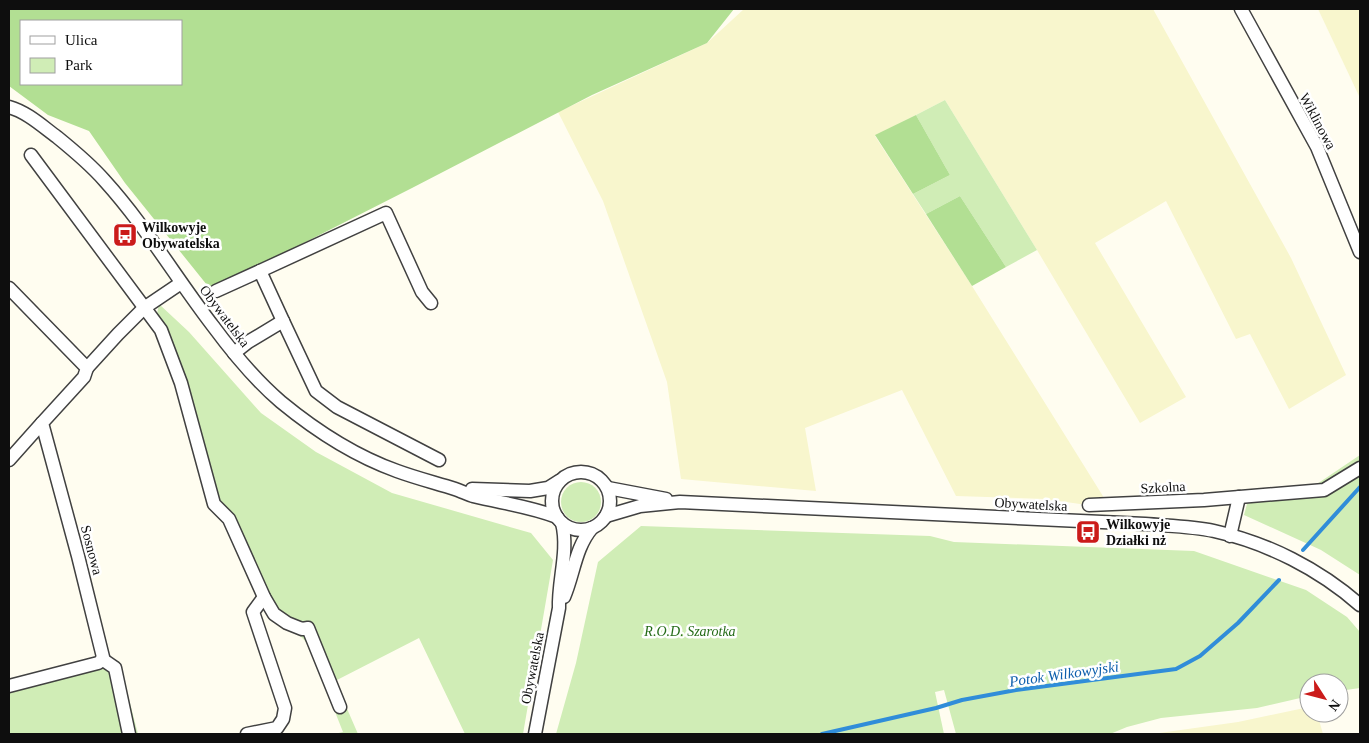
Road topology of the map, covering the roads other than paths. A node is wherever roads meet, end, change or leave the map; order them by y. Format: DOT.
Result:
graph roads {
  1 [pos="1241,9"];
  2 [pos="9,107"];
  3 [pos="31,155"];
  4 [pos="1360,252"];
  5 [pos="260,271"];
  6 [pos="181,283"];
  7 [pos="9,288"];
  8 [pos="216,291"];
  9 [pos="430,303"];
  10 [pos="144,308"];
  11 [pos="283,321"];
  12 [pos="234,353"];
  13 [pos="87,368"];
  14 [pos="42,423"];
  15 [pos="9,460"];
  16 [pos="438,460"];
  17 [pos="1360,468"];
  18 [pos="559,481"];
  19 [pos="608,488"];
  20 [pos="457,490"];
  21 [pos="1239,497"];
  22 [pos="680,502"];
  23 [pos="1089,505"];
  24 [pos="606,516"];
  25 [pos="559,520"];
  26 [pos="592,528"];
  27 [pos="1230,536"];
  28 [pos="264,597"];
  29 [pos="1360,605"];
  30 [pos="559,608"];
  31 [pos="102,659"];
  32 [pos="9,686"];
  33 [pos="340,707"];
  34 [pos="129,734"];
  35 [pos="247,734"];
  36 [pos="535,734"];
  1 -- 4 [label="street, Wiklinowa"];
  2 -- 6 [label="street, Obywatelska"];
  3 -- 10 [label="street"];
  5 -- 8 [label="street"];
  5 -- 9 [label="street"];
  5 -- 11 [label="street"];
  6 -- 10 [label="street"];
  6 -- 12 [label="street, Obywatelska"];
  7 -- 13 [label="street"];
  10 -- 13 [label="street"];
  10 -- 28 [label="street"];
  11 -- 12 [label="street"];
  11 -- 16 [label="street"];
  12 -- 20 [label="street, Obywatelska"];
  13 -- 14 [label="street"];
  14 -- 15 [label="street"];
  14 -- 31 [label="street, Sosnowa"];
  17 -- 21 [label="street, Szkolna"];
  18 -- 19 [label="street"];
  18 -- 20 [label="street, Obywatelska"];
  18 -- 25 [label="street"];
  19 -- 22 [label="street, Obywatelska"];
  19 -- 24 [label="street"];
  20 -- 25 [label="street, Obywatelska"];
  21 -- 23 [label="street, Szkolna"];
  21 -- 27 [label="street"];
  22 -- 24 [label="street, Obywatelska"];
  22 -- 27 [label="street, Obywatelska"];
  24 -- 26 [label="street"];
  25 -- 26 [label="street"];
  25 -- 30 [label="street, Obywatelska"];
  26 -- 30 [label="street, Obywatelska"];
  27 -- 29 [label="street, Obywatelska"];
  28 -- 33 [label="street"];
  28 -- 35 [label="street"];
  30 -- 36 [label="street, Obywatelska"];
  31 -- 32 [label="street"];
  31 -- 34 [label="street"];
}
